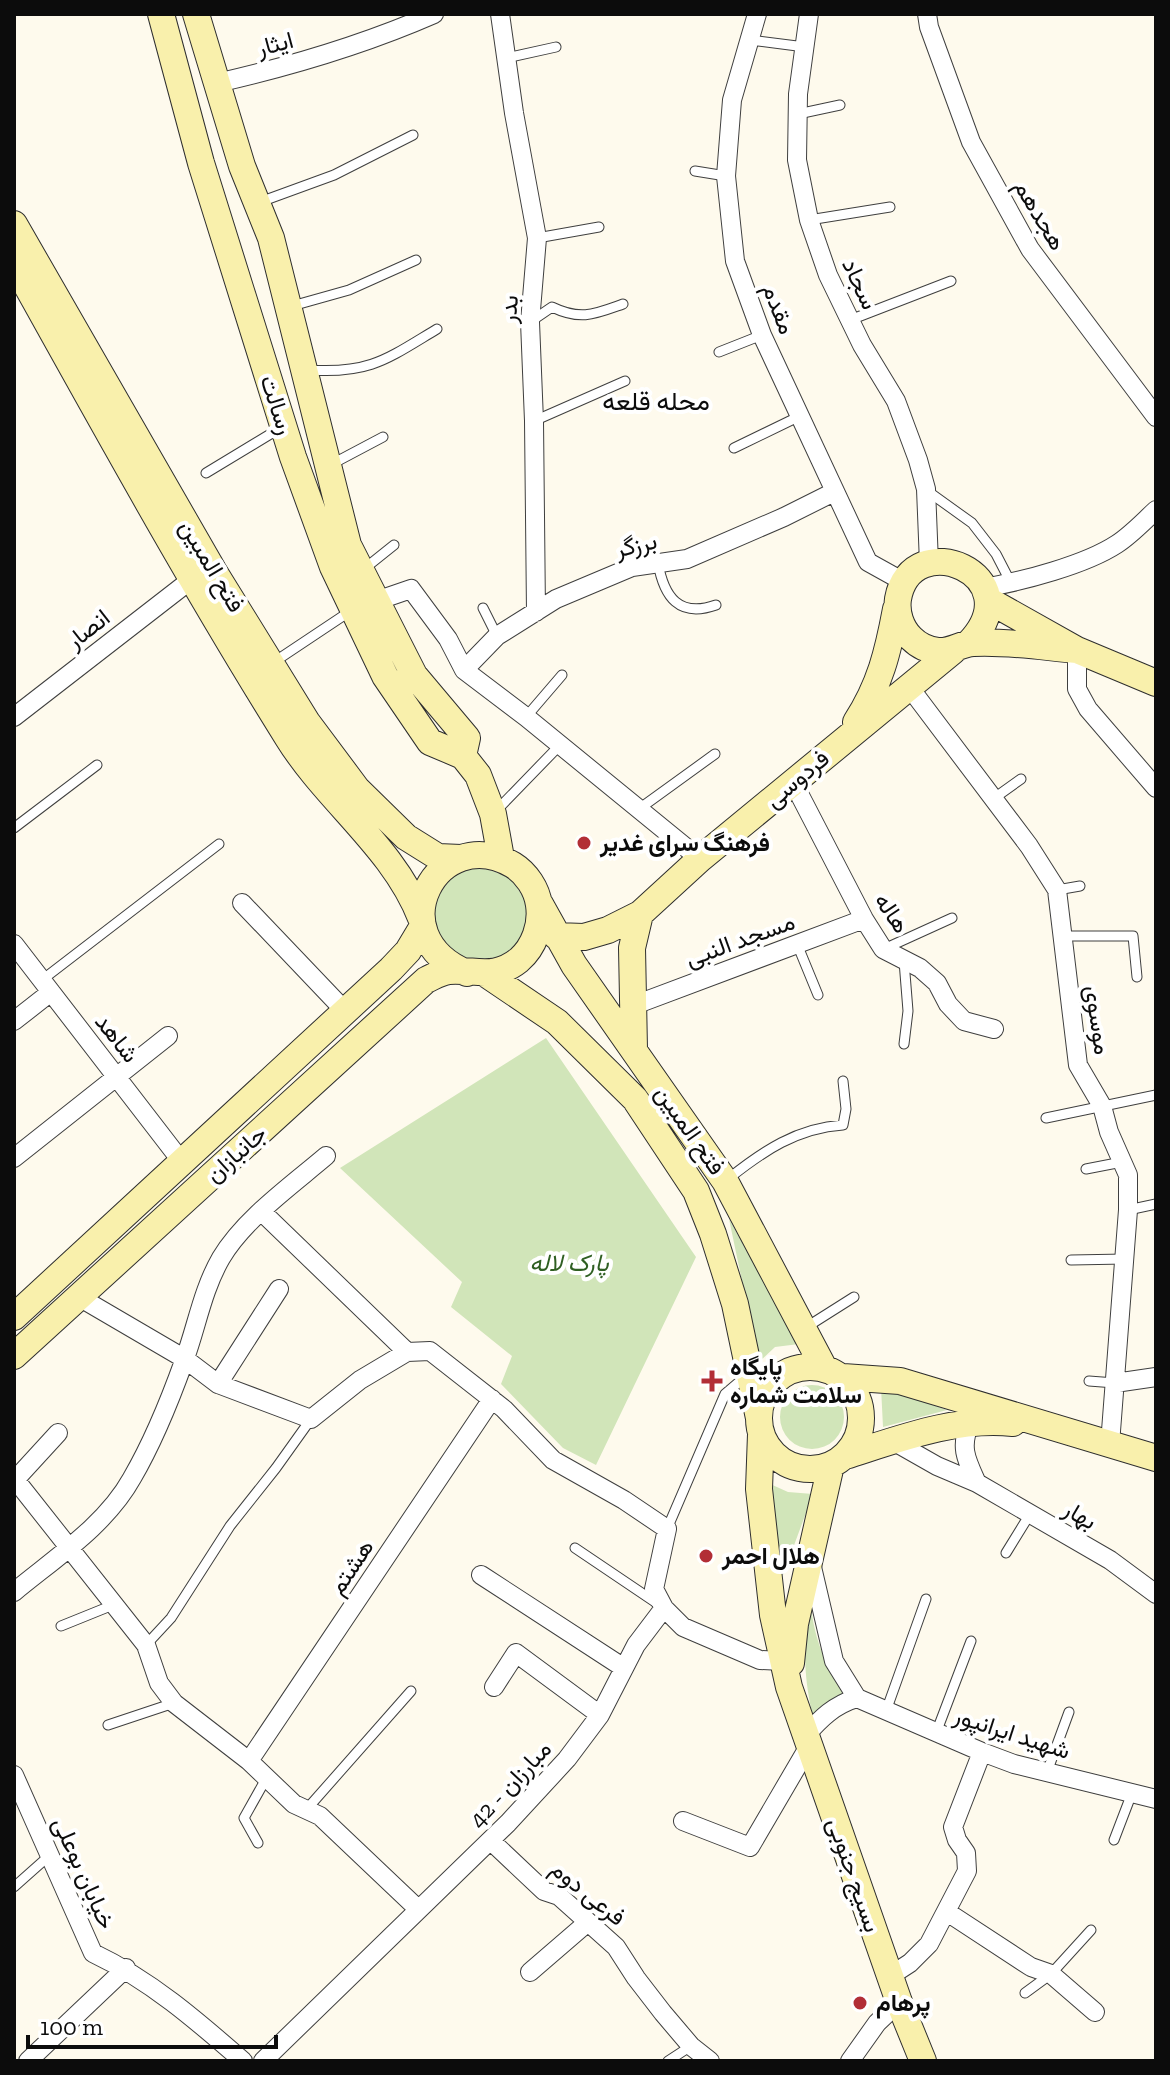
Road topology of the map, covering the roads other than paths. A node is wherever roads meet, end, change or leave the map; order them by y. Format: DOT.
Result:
graph roads {
  1 [pos="161,14"];
  2 [pos="196,14"];
  3 [pos="434,14"];
  4 [pos="500,14"];
  5 [pos="757,14"];
  6 [pos="809,14"];
  7 [pos="927,14"];
  8 [pos="750,40"];
  9 [pos="556,47"];
  10 [pos="805,47"];
  11 [pos="506,58"];
  12 [pos="217,83"];
  13 [pos="840,105"];
  14 [pos="798,114"];
  15 [pos="413,135"];
  16 [pos="695,171"];
  17 [pos="726,176"];
  18 [pos="257,204"];
  19 [pos="890,207"];
  20 [pos="809,220"];
  21 [pos="14,224"];
  22 [pos="599,227"];
  23 [pos="537,238"];
  24 [pos="19,257"];
  25 [pos="416,260"];
  26 [pos="951,281"];
  27 [pos="623,304"];
  28 [pos="289,307"];
  29 [pos="850,320"];
  30 [pos="530,322"];
  31 [pos="437,329"];
  32 [pos="762,335"];
  33 [pos="719,352"];
  34 [pos="305,370"];
  35 [pos="625,381"];
  36 [pos="800,416"];
  37 [pos="1156,417"];
  38 [pos="534,421"];
  39 [pos="283,426"];
  40 [pos="383,437"];
  41 [pos="734,448"];
  42 [pos="329,465"];
  43 [pos="206,473"];
  44 [pos="926,489"];
  45 [pos="834,492"];
  46 [pos="1156,510"];
  47 [pos="394,545"];
  48 [pos="658,563"];
  49 [pos="929,563"];
  50 [pos="361,571"];
  51 [pos="192,579"];
  52 [pos="1011,583"];
  53 [pos="901,590"];
  54 [pos="986,594"];
  55 [pos="364,605"];
  56 [pos="716,605"];
  57 [pos="483,608"];
  58 [pos="536,612"];
  59 [pos="497,636"];
  60 [pos="961,647"];
  61 [pos="1077,650"];
  62 [pos="272,664"];
  63 [pos="464,670"];
  64 [pos="562,675"];
  65 [pos="1156,683"];
  66 [pos="910,688"];
  67 [pos="14,717"];
  68 [pos="526,717"];
  69 [pos="846,738"];
  70 [pos="560,745"];
  71 [pos="715,754"];
  72 [pos="97,765"];
  73 [pos="1021,779"];
  74 [pos="793,782"];
  75 [pos="1156,788"];
  76 [pos="993,799"];
  77 [pos="639,809"];
  78 [pos="493,814"];
  79 [pos="14,828"];
  80 [pos="219,844"];
  81 [pos="461,858"];
  82 [pos="501,858"];
  83 [pos="700,859"];
  84 [pos="1080,886"];
  85 [pos="1057,890"];
  86 [pos="242,903"];
  87 [pos="539,903"];
  88 [pos="640,914"];
  89 [pos="952,918"];
  90 [pos="864,919"];
  91 [pos="422,922"];
  92 [pos="556,936"];
  93 [pos="1062,936"];
  94 [pos="14,944"];
  95 [pos="797,944"];
  96 [pos="883,949"];
  97 [pos="904,961"];
  98 [pos="388,971"];
  99 [pos="476,973"];
  100 [pos="1137,977"];
  101 [pos="46,986"];
  102 [pos="818,995"];
  103 [pos="407,998"];
  104 [pos="632,1006"];
  105 [pos="345,1011"];
  106 [pos="14,1021"];
  107 [pos="994,1029"];
  108 [pos="168,1036"];
  109 [pos="904,1044"];
  110 [pos="634,1049"];
  111 [pos="117,1078"];
  112 [pos="843,1081"];
  113 [pos="1156,1095"];
  114 [pos="1102,1106"];
  115 [pos="1046,1118"];
  116 [pos="326,1156"];
  117 [pos="14,1158"];
  118 [pos="182,1162"];
  119 [pos="1123,1162"];
  120 [pos="1086,1169"];
  121 [pos="725,1181"];
  122 [pos="1156,1204"];
  123 [pos="1128,1210"];
  124 [pos="262,1212"];
  125 [pos="1125,1259"];
  126 [pos="1071,1260"];
  127 [pos="279,1289"];
  128 [pos="79,1297"];
  129 [pos="854,1297"];
  130 [pos="14,1317"];
  131 [pos="805,1328"];
  132 [pos="407,1352"];
  133 [pos="14,1356"];
  134 [pos="185,1359"];
  135 [pos="751,1372"];
  136 [pos="833,1372"];
  137 [pos="1156,1377"];
  138 [pos="1089,1381"];
  139 [pos="1115,1383"];
  140 [pos="218,1384"];
  141 [pos="492,1399"];
  142 [pos="311,1419"];
  143 [pos="970,1424"];
  144 [pos="760,1426"];
  145 [pos="1060,1428"];
  146 [pos="58,1433"];
  147 [pos="893,1441"];
  148 [pos="1110,1444"];
  149 [pos="1156,1458"];
  150 [pos="838,1461"];
  151 [pos="15,1480"];
  152 [pos="977,1483"];
  153 [pos="1030,1514"];
  154 [pos="667,1529"];
  155 [pos="67,1548"];
  156 [pos="575,1548"];
  157 [pos="1006,1553"];
  158 [pos="811,1561"];
  159 [pos="481,1575"];
  160 [pos="14,1592"];
  161 [pos="1156,1594"];
  162 [pos="926,1599"];
  163 [pos="113,1605"];
  164 [pos="664,1608"];
  165 [pos="61,1626"];
  166 [pos="971,1641"];
  167 [pos="146,1645"];
  168 [pos="783,1661"];
  169 [pos="624,1668"];
  170 [pos="494,1687"];
  171 [pos="789,1687"];
  172 [pos="411,1691"];
  173 [pos="857,1698"];
  174 [pos="174,1703"];
  175 [pos="886,1711"];
  176 [pos="1069,1712"];
  177 [pos="600,1715"];
  178 [pos="108,1725"];
  179 [pos="936,1733"];
  180 [pos="807,1741"];
  181 [pos="982,1752"];
  182 [pos="249,1761"];
  183 [pos="1047,1772"];
  184 [pos="14,1775"];
  185 [pos="267,1777"];
  186 [pos="1132,1793"];
  187 [pos="1156,1799"];
  188 [pos="306,1810"];
  189 [pos="683,1821"];
  190 [pos="1114,1840"];
  191 [pos="491,1841"];
  192 [pos="258,1843"];
  193 [pos="50,1855"];
  194 [pos="14,1887"];
  195 [pos="418,1909"];
  196 [pos="947,1912"];
  197 [pos="588,1922"];
  198 [pos="1091,1930"];
  199 [pos="126,1968"];
  200 [pos="530,1972"];
  201 [pos="1051,1974"];
  202 [pos="890,1976"];
  203 [pos="1025,1993"];
  204 [pos="899,2002"];
  205 [pos="1095,2012"];
  206 [pos="691,2046"];
  207 [pos="239,2060"];
  208 [pos="28,2061"];
  209 [pos="263,2061"];
  210 [pos="668,2061"];
  211 [pos="710,2061"];
  212 [pos="850,2061"];
  213 [pos="923,2061"];
  1 -- 39 [label="main road, رسالت"];
  2 -- 12 [label="main road, رسالت"];
  3 -- 12 [label="street, ایثار"];
  4 -- 11 [label="street, بدر"];
  5 -- 8 [label="street, مقدم"];
  6 -- 10 [label="street, سجاد"];
  7 -- 37 [label="street, هجدهم"];
  8 -- 10 [label="lane"];
  8 -- 17 [label="street, مقدم"];
  9 -- 11 [label="lane"];
  10 -- 14 [label="street, سجاد"];
  11 -- 23 [label="street, بدر"];
  12 -- 18 [label="main road, رسالت"];
  13 -- 14 [label="lane"];
  14 -- 20 [label="street, سجاد"];
  15 -- 18 [label="lane"];
  16 -- 17 [label="lane"];
  17 -- 32 [label="street, مقدم"];
  18 -- 28 [label="main road, رسالت"];
  19 -- 20 [label="lane"];
  20 -- 29 [label="street, سجاد"];
  21 -- 24 [label="main road, فتح المبین"];
  22 -- 23 [label="lane"];
  23 -- 30 [label="street, بدر"];
  24 -- 51 [label="main road, فتح المبین"];
  24 -- 62 [label="main road, فتح المبین"];
  25 -- 28 [label="lane"];
  26 -- 29 [label="lane"];
  27 -- 30 [label="lane"];
  28 -- 34 [label="main road, رسالت"];
  29 -- 44 [label="street, سجاد"];
  30 -- 38 [label="street, بدر"];
  31 -- 34 [label="lane"];
  32 -- 33 [label="lane"];
  32 -- 36 [label="street, مقدم"];
  34 -- 42 [label="main road, رسالت"];
  35 -- 38 [label="lane"];
  36 -- 41 [label="lane"];
  36 -- 45 [label="street, مقدم"];
  38 -- 58 [label="street, بدر"];
  39 -- 43 [label="lane"];
  39 -- 55 [label="main road, رسالت"];
  40 -- 42 [label="lane"];
  42 -- 50 [label="main road, رسالت"];
  44 -- 49 [label="street, سجاد"];
  44 -- 52 [label="lane"];
  45 -- 48 [label="street, برزگر"];
  45 -- 53 [label="street, مقدم"];
  46 -- 52 [label="street"];
  47 -- 50 [label="lane"];
  48 -- 56 [label="lane"];
  48 -- 58 [label="street, برزگر"];
  49 -- 53 [label="main road"];
  49 -- 54 [label="main road"];
  50 -- 55 [label="main road, رسالت"];
  51 -- 67 [label="street, انصار"];
  51 -- 91 [label="main road, فتح المبین"];
  52 -- 54 [label="street"];
  53 -- 60 [label="main road"];
  53 -- 69 [label="main road"];
  54 -- 60 [label="main road"];
  54 -- 61 [label="main road"];
  55 -- 62 [label="lane"];
  55 -- 63 [label="street"];
  55 -- 78 [label="main road, رسالت"];
  57 -- 59 [label="lane"];
  58 -- 59 [label="street, برزگر"];
  59 -- 63 [label="street, برزگر"];
  60 -- 61 [label="main road"];
  60 -- 66 [label="main road, فردوسی"];
  61 -- 65 [label="main road"];
  61 -- 75 [label="street"];
  62 -- 81 [label="main road, فتح المبین"];
  63 -- 68 [label="street"];
  64 -- 68 [label="lane"];
  66 -- 69 [label="main road, فردوسی"];
  66 -- 76 [label="street, موسوی"];
  68 -- 70 [label="street"];
  69 -- 74 [label="main road, فردوسی"];
  70 -- 77 [label="street"];
  70 -- 78 [label="lane"];
  71 -- 77 [label="lane"];
  72 -- 79 [label="lane"];
  73 -- 76 [label="lane"];
  74 -- 83 [label="main road, فردوسی"];
  74 -- 90 [label="street, هاله"];
  76 -- 85 [label="street, موسوی"];
  77 -- 83 [label="street"];
  78 -- 82 [label="main road, رسالت"];
  80 -- 101 [label="lane"];
  81 -- 82 [label="main road"];
  81 -- 91 [label="main road"];
  82 -- 87 [label="main road"];
  83 -- 88 [label="main road, فردوسی"];
  84 -- 85 [label="lane"];
  85 -- 93 [label="street, موسوی"];
  86 -- 105 [label="street"];
  87 -- 92 [label="main road, فتح المبین"];
  87 -- 99 [label="main road"];
  88 -- 92 [label="main road, فردوسی"];
  88 -- 104 [label="main road"];
  89 -- 96 [label="lane"];
  90 -- 95 [label="street, مسجد النبی"];
  90 -- 96 [label="street, هاله"];
  91 -- 98 [label="main road, جانبازان"];
  91 -- 99 [label="main road"];
  92 -- 110 [label="main road, فتح المبین"];
  93 -- 100 [label="lane"];
  93 -- 114 [label="street, موسوی"];
  94 -- 101 [label="street, شاهد"];
  95 -- 102 [label="lane"];
  95 -- 104 [label="street, مسجد النبی"];
  96 -- 97 [label="street, هاله"];
  97 -- 107 [label="street, هاله"];
  97 -- 109 [label="lane"];
  98 -- 103 [label="main road"];
  98 -- 105 [label="main road, جانبازان"];
  99 -- 103 [label="main road, جانبازان"];
  99 -- 135 [label="main road, فتح المبین"];
  101 -- 106 [label="street"];
  101 -- 111 [label="street, شاهد"];
  103 -- 128 [label="main road, جانبازان"];
  104 -- 110 [label="main road"];
  105 -- 118 [label="main road, جانبازان"];
  108 -- 111 [label="street"];
  110 -- 121 [label="main road, فتح المبین"];
  111 -- 117 [label="street"];
  111 -- 118 [label="street, شاهد"];
  112 -- 121 [label="lane"];
  113 -- 114 [label="lane"];
  114 -- 115 [label="lane"];
  114 -- 119 [label="street, موسوی"];
  116 -- 124 [label="street"];
  118 -- 130 [label="main road, جانبازان"];
  119 -- 120 [label="lane"];
  119 -- 123 [label="street, موسوی"];
  121 -- 131 [label="main road, فتح المبین"];
  122 -- 123 [label="lane"];
  123 -- 125 [label="street, موسوی"];
  124 -- 132 [label="street"];
  124 -- 134 [label="street"];
  125 -- 126 [label="lane"];
  125 -- 139 [label="street, موسوی"];
  127 -- 140 [label="street"];
  128 -- 133 [label="main road, جانبازان"];
  128 -- 134 [label="street"];
  129 -- 131 [label="lane"];
  131 -- 136 [label="main road, فتح المبین"];
  132 -- 141 [label="street"];
  132 -- 142 [label="street"];
  134 -- 140 [label="street"];
  134 -- 155 [label="street"];
  135 -- 144 [label="main road, فتح المبین"];
  135 -- 154 [label="lane"];
  136 -- 144 [label="main road"];
  136 -- 145 [label="main road"];
  136 -- 150 [label="main road"];
  137 -- 139 [label="street"];
  138 -- 139 [label="lane"];
  139 -- 148 [label="street, موسوی"];
  140 -- 142 [label="street"];
  141 -- 154 [label="street"];
  141 -- 182 [label="street, هشتم"];
  142 -- 167 [label="lane"];
  143 -- 145 [label="main road"];
  143 -- 147 [label="main road"];
  143 -- 152 [label="street"];
  144 -- 150 [label="main road"];
  144 -- 168 [label="main road, بسیج جنوبی"];
  145 -- 148 [label="main road"];
  146 -- 151 [label="street"];
  147 -- 150 [label="main road"];
  147 -- 152 [label="street, بهار"];
  148 -- 149 [label="main road"];
  150 -- 158 [label="main road"];
  151 -- 155 [label="street"];
  152 -- 153 [label="street, بهار"];
  153 -- 157 [label="lane"];
  153 -- 161 [label="street, بهار"];
  154 -- 164 [label="street"];
  155 -- 160 [label="street"];
  155 -- 163 [label="street"];
  156 -- 164 [label="lane"];
  158 -- 171 [label="main road"];
  158 -- 173 [label="street"];
  159 -- 169 [label="street"];
  162 -- 175 [label="lane"];
  163 -- 165 [label="lane"];
  163 -- 167 [label="street"];
  164 -- 168 [label="street"];
  164 -- 169 [label="street, مبارزان - 42"];
  166 -- 179 [label="lane"];
  167 -- 174 [label="street"];
  168 -- 171 [label="main road, بسیج جنوبی"];
  169 -- 177 [label="street, مبارزان - 42"];
  170 -- 177 [label="street"];
  171 -- 180 [label="main road, بسیج جنوبی"];
  172 -- 188 [label="lane"];
  173 -- 175 [label="street, شهید ایرانپور"];
  173 -- 180 [label="street"];
  174 -- 178 [label="lane"];
  174 -- 182 [label="street"];
  175 -- 179 [label="street, شهید ایرانپور"];
  176 -- 183 [label="lane"];
  177 -- 191 [label="street, مبارزان - 42"];
  179 -- 181 [label="street, شهید ایرانپور"];
  180 -- 189 [label="street"];
  180 -- 202 [label="main road, بسیج جنوبی"];
  181 -- 183 [label="street, شهید ایرانپور"];
  181 -- 196 [label="street"];
  182 -- 185 [label="street"];
  183 -- 186 [label="street, شهید ایرانپور"];
  184 -- 193 [label="street, خیابان بوعلی"];
  185 -- 188 [label="street"];
  185 -- 192 [label="lane"];
  186 -- 187 [label="street, شهید ایرانپور"];
  186 -- 190 [label="lane"];
  188 -- 195 [label="street"];
  191 -- 195 [label="street, مبارزان - 42"];
  191 -- 197 [label="street, فرعی دوم"];
  193 -- 194 [label="lane"];
  193 -- 199 [label="street, خیابان بوعلی"];
  195 -- 209 [label="street, مبارزان - 42"];
  196 -- 201 [label="street"];
  196 -- 202 [label="street"];
  197 -- 200 [label="street"];
  197 -- 206 [label="street, فرعی دوم"];
  198 -- 201 [label="lane"];
  199 -- 207 [label="street, خیابان بوعلی"];
  199 -- 208 [label="street"];
  201 -- 203 [label="lane"];
  201 -- 205 [label="street"];
  202 -- 204 [label="main road, بسیج جنوبی"];
  204 -- 212 [label="street"];
  204 -- 213 [label="main road, بسیج جنوبی"];
  206 -- 210 [label="lane"];
  206 -- 211 [label="street, فرعی دوم"];
}
